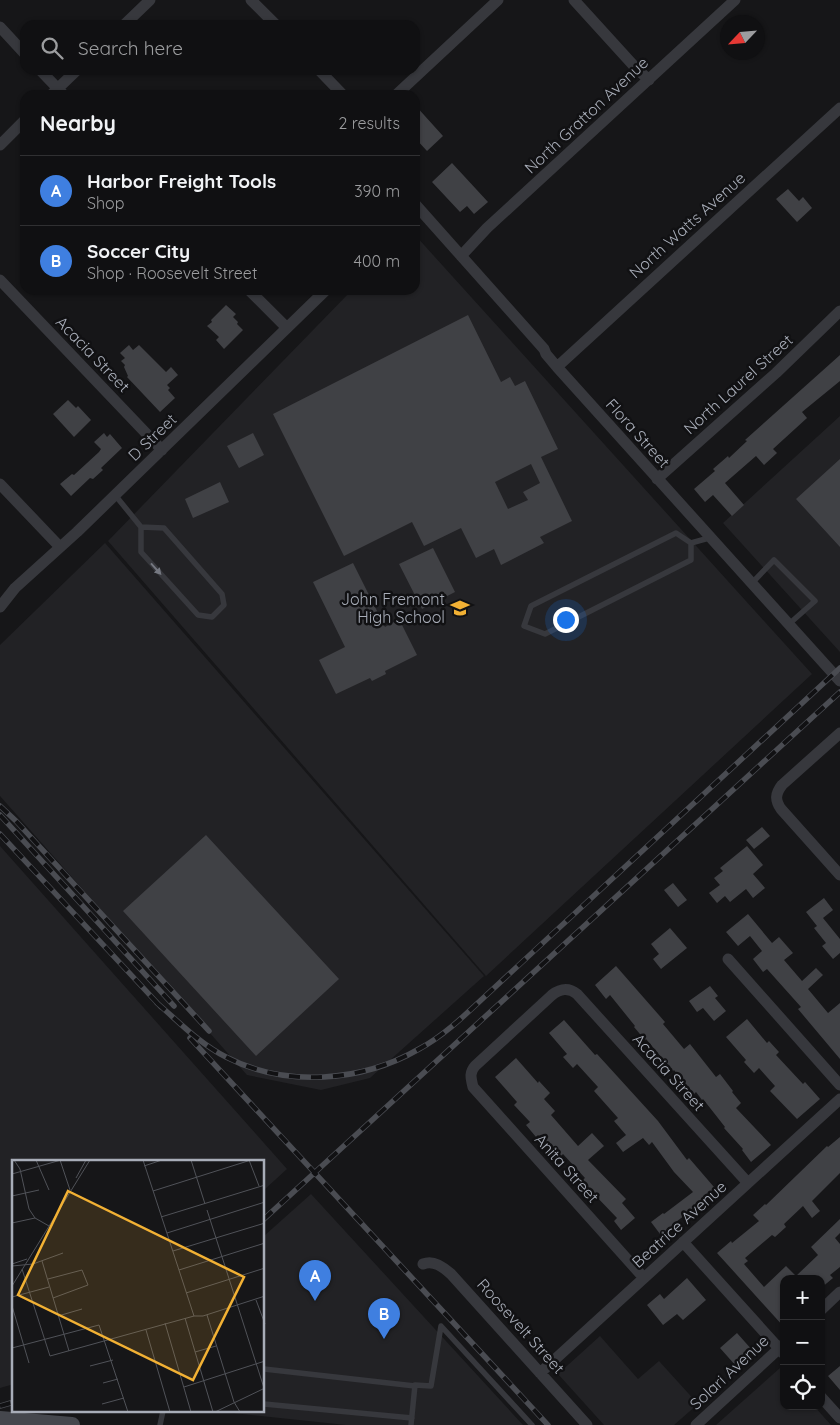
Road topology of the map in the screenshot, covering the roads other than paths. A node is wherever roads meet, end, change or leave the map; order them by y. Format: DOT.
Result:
graph roads {
  1 [pos="150,0"];
  2 [pos="251,0"];
  3 [pos="498,0"];
  4 [pos="574,0"];
  5 [pos="735,0"];
  6 [pos="129,20"];
  7 [pos="271,20"];
  8 [pos="0,27"];
  9 [pos="20,49"];
  10 [pos="420,73"];
  11 [pos="44,75"];
  12 [pos="73,75"];
  13 [pos="324,75"];
  14 [pos="417,75"];
  15 [pos="649,80"];
  16 [pos="55,90"];
  17 [pos="60,90"];
  18 [pos="339,90"];
  19 [pos="401,90"];
  20 [pos="840,108"];
  21 [pos="20,125"];
  22 [pos="0,145"];
  23 [pos="420,210"];
  24 [pos="461,256"];
  25 [pos="0,280"];
  26 [pos="254,295"];
  27 [pos="321,295"];
  28 [pos="840,312"];
  29 [pos="287,328"];
  30 [pos="557,367"];
  31 [pos="162,450"];
  32 [pos="657,479"];
  33 [pos="0,484"];
  34 [pos="115,495"];
  35 [pos="141,526"];
  36 [pos="709,538"];
  37 [pos="691,544"];
  38 [pos="59,546"];
  39 [pos="752,583"];
  40 [pos="0,607"];
  41 [pos="789,624"];
  42 [pos="840,681"];
  43 [pos="840,732"];
  44 [pos="840,875"];
  45 [pos="728,959"];
  46 [pos="470,1076"];
  47 [pos="840,1085"];
  48 [pos="840,1099"];
  49 [pos="748,1183"];
  50 [pos="683,1242"];
  51 [pos="423,1264"];
  52 [pos="644,1278"];
  53 [pos="840,1292"];
  54 [pos="825,1306"];
  55 [pos="780,1347"];
  56 [pos="780,1351"];
  57 [pos="265,1368"];
  58 [pos="540,1373"];
  59 [pos="415,1386"];
  60 [pos="825,1401"];
  61 [pos="265,1404"];
  62 [pos="163,1412"];
  63 [pos="412,1418"];
  64 [pos="840,1418"];
  65 [pos="0,1420"];
  66 [pos="72,1425"];
  67 [pos="160,1425"];
  68 [pos="411,1425"];
  69 [pos="532,1425"];
  70 [pos="587,1425"];
  71 [pos="696,1425"];
  1 -- 6 [label="street"];
  2 -- 7 [label="street"];
  3 -- 10 [label="street"];
  4 -- 15 [label="street"];
  5 -- 15 [label="street, North Gratton Avenue"];
  8 -- 9 [label="street"];
  11 -- 16 [label="street"];
  12 -- 17 [label="street"];
  13 -- 18 [label="street"];
  14 -- 19 [label="street"];
  15 -- 24 [label="street, North Gratton Avenue"];
  20 -- 30 [label="street, North Watts Avenue"];
  21 -- 22 [label="street"];
  23 -- 24 [label="street, Flora Street"];
  24 -- 30 [label="street, Flora Street"];
  25 -- 31 [label="street, Acacia Street"];
  26 -- 29 [label="street"];
  27 -- 29 [label="street, D Street"];
  28 -- 32 [label="street, North Laurel Street"];
  29 -- 31 [label="street, D Street"];
  30 -- 32 [label="street, Flora Street"];
  31 -- 34 [label="street, D Street"];
  32 -- 36 [label="street, Flora Street"];
  33 -- 38 [label="street"];
  34 -- 35 [label="lane"];
  34 -- 38 [label="street, D Street"];
  35 -- 35 [label="lane, one-way"];
  36 -- 37 [label="lane"];
  36 -- 39 [label="street, Flora Street"];
  37 -- 37 [label="lane"];
  38 -- 40 [label="street, D Street"];
  39 -- 41 [label="street, Flora Street"];
  39 -- 41 [label="lane"];
  41 -- 42 [label="street, Flora Street"];
  43 -- 44 [label="street"];
  45 -- 47 [label="street"];
  46 -- 49 [label="street, Acacia Street"];
  46 -- 52 [label="street, Anita Street"];
  48 -- 49 [label="street, Beatrice Avenue"];
  49 -- 50 [label="street, Beatrice Avenue"];
  50 -- 52 [label="street, Beatrice Avenue"];
  50 -- 55 [label="street"];
  51 -- 58 [label="street, Roosevelt Street"];
  52 -- 58 [label="street, Beatrice Avenue"];
  53 -- 54 [label="street"];
  56 -- 71 [label="street, Solari Avenue"];
  57 -- 59 [label="lane"];
  58 -- 70 [label="street, Roosevelt Street"];
  59 -- 63 [label="lane"];
  59 -- 69 [label="lane"];
  60 -- 64 [label="street"];
  61 -- 63 [label="lane"];
  62 -- 67 [label="lane"];
  63 -- 68 [label="lane"];
  65 -- 66 [label="main road"];
}
